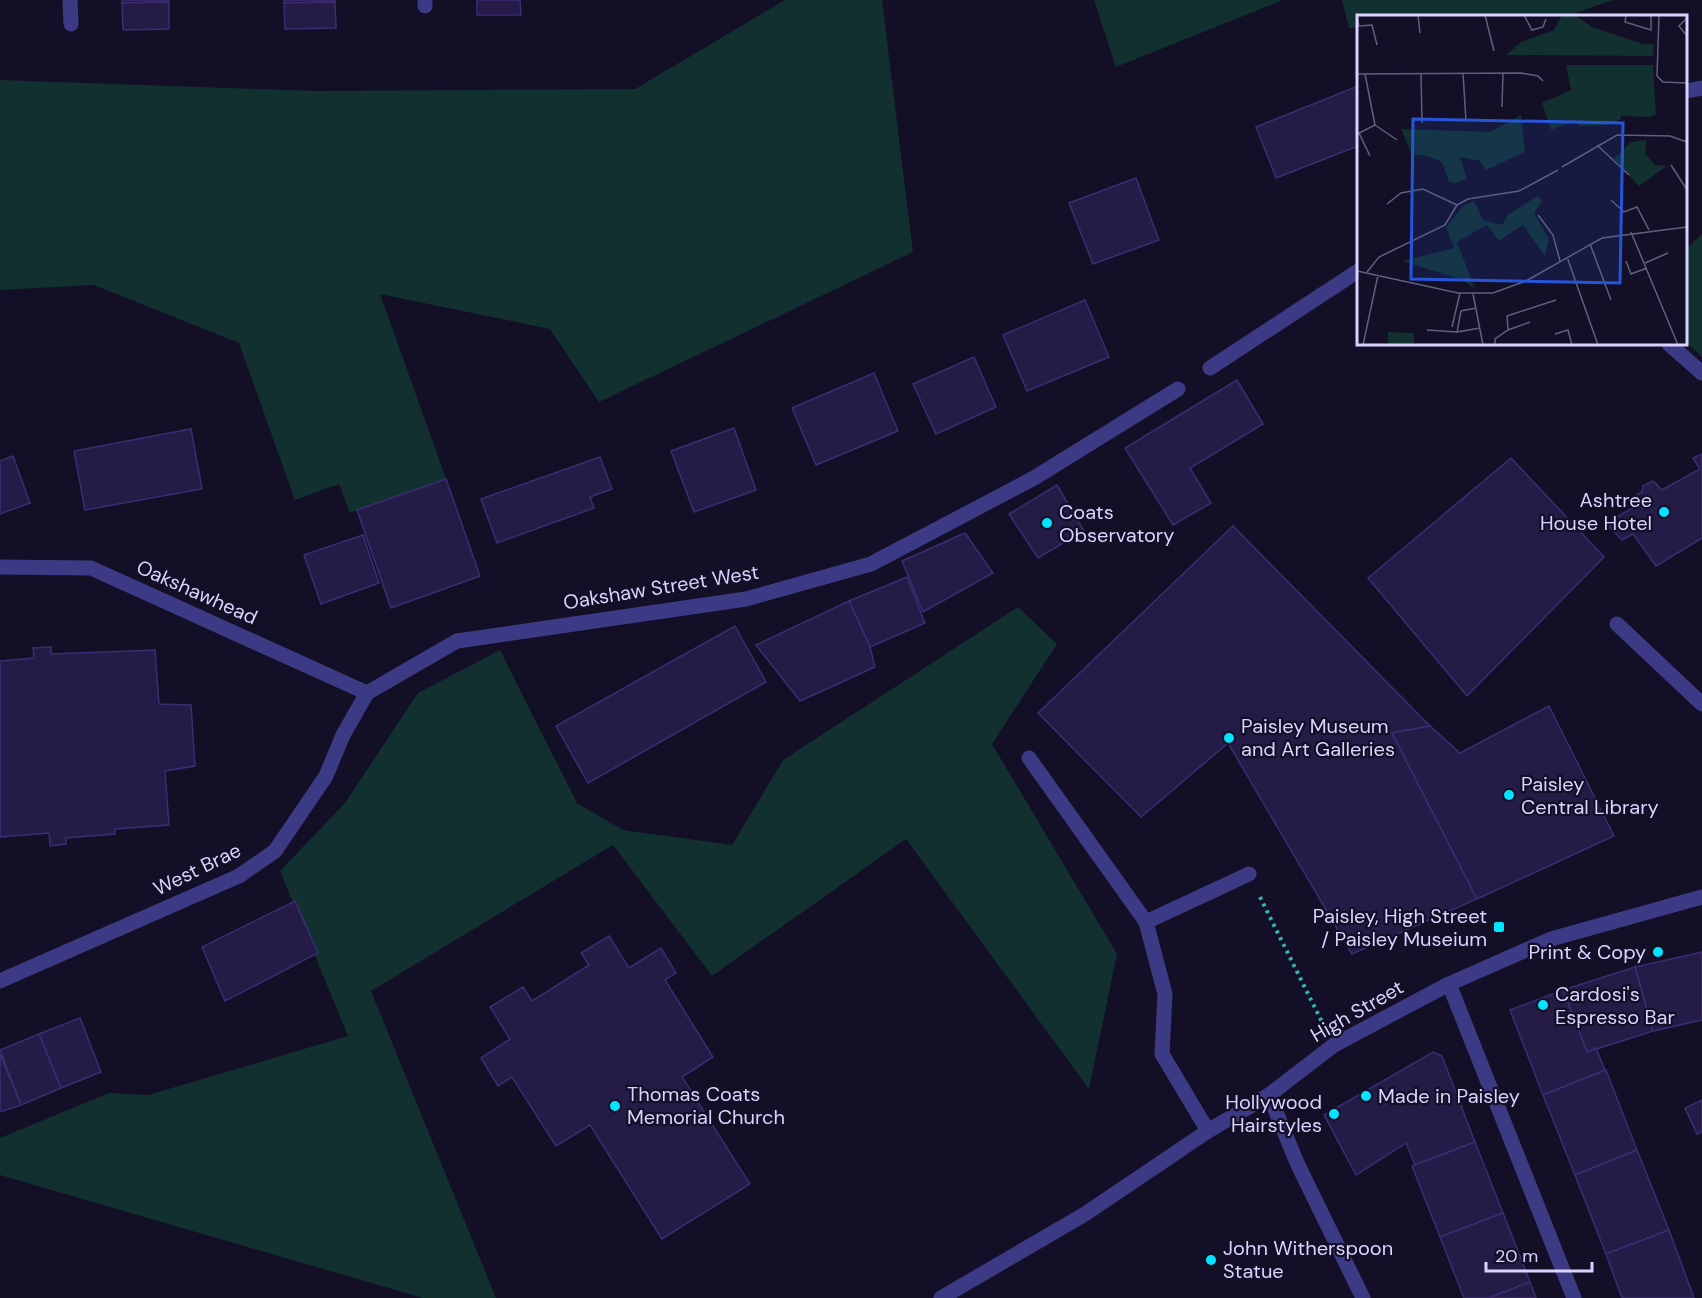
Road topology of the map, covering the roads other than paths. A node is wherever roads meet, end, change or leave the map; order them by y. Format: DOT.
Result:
graph roads {
  1 [pos="70,0"];
  2 [pos="71,24"];
  3 [pos="1702,88"];
  4 [pos="1687,91"];
  5 [pos="1357,272"];
  6 [pos="1671,345"];
  7 [pos="1210,368"];
  8 [pos="1702,373"];
  9 [pos="1178,389"];
  10 [pos="0,567"];
  11 [pos="1617,624"];
  12 [pos="368,693"];
  13 [pos="1702,704"];
  14 [pos="1029,758"];
  15 [pos="1249,874"];
  16 [pos="1702,897"];
  17 [pos="1146,922"];
  18 [pos="0,981"];
  19 [pos="1449,984"];
  20 [pos="1269,1095"];
  21 [pos="1208,1131"];
  22 [pos="941,1298"];
  23 [pos="1363,1298"];
  24 [pos="1574,1298"];
  1 -- 2 [label="street"];
  3 -- 4 [label="street"];
  5 -- 7 [label="street"];
  6 -- 8 [label="street"];
  9 -- 12 [label="street, Oakshaw Street West"];
  10 -- 12 [label="street, Oakshawhead"];
  11 -- 13 [label="street"];
  12 -- 18 [label="street, West Brae"];
  14 -- 17 [label="street"];
  15 -- 17 [label="street"];
  16 -- 19 [label="street, High Street"];
  17 -- 21 [label="street"];
  19 -- 20 [label="street, High Street"];
  19 -- 24 [label="street"];
  20 -- 21 [label="street, High Street"];
  20 -- 23 [label="street"];
  21 -- 22 [label="street, High Street"];
}
